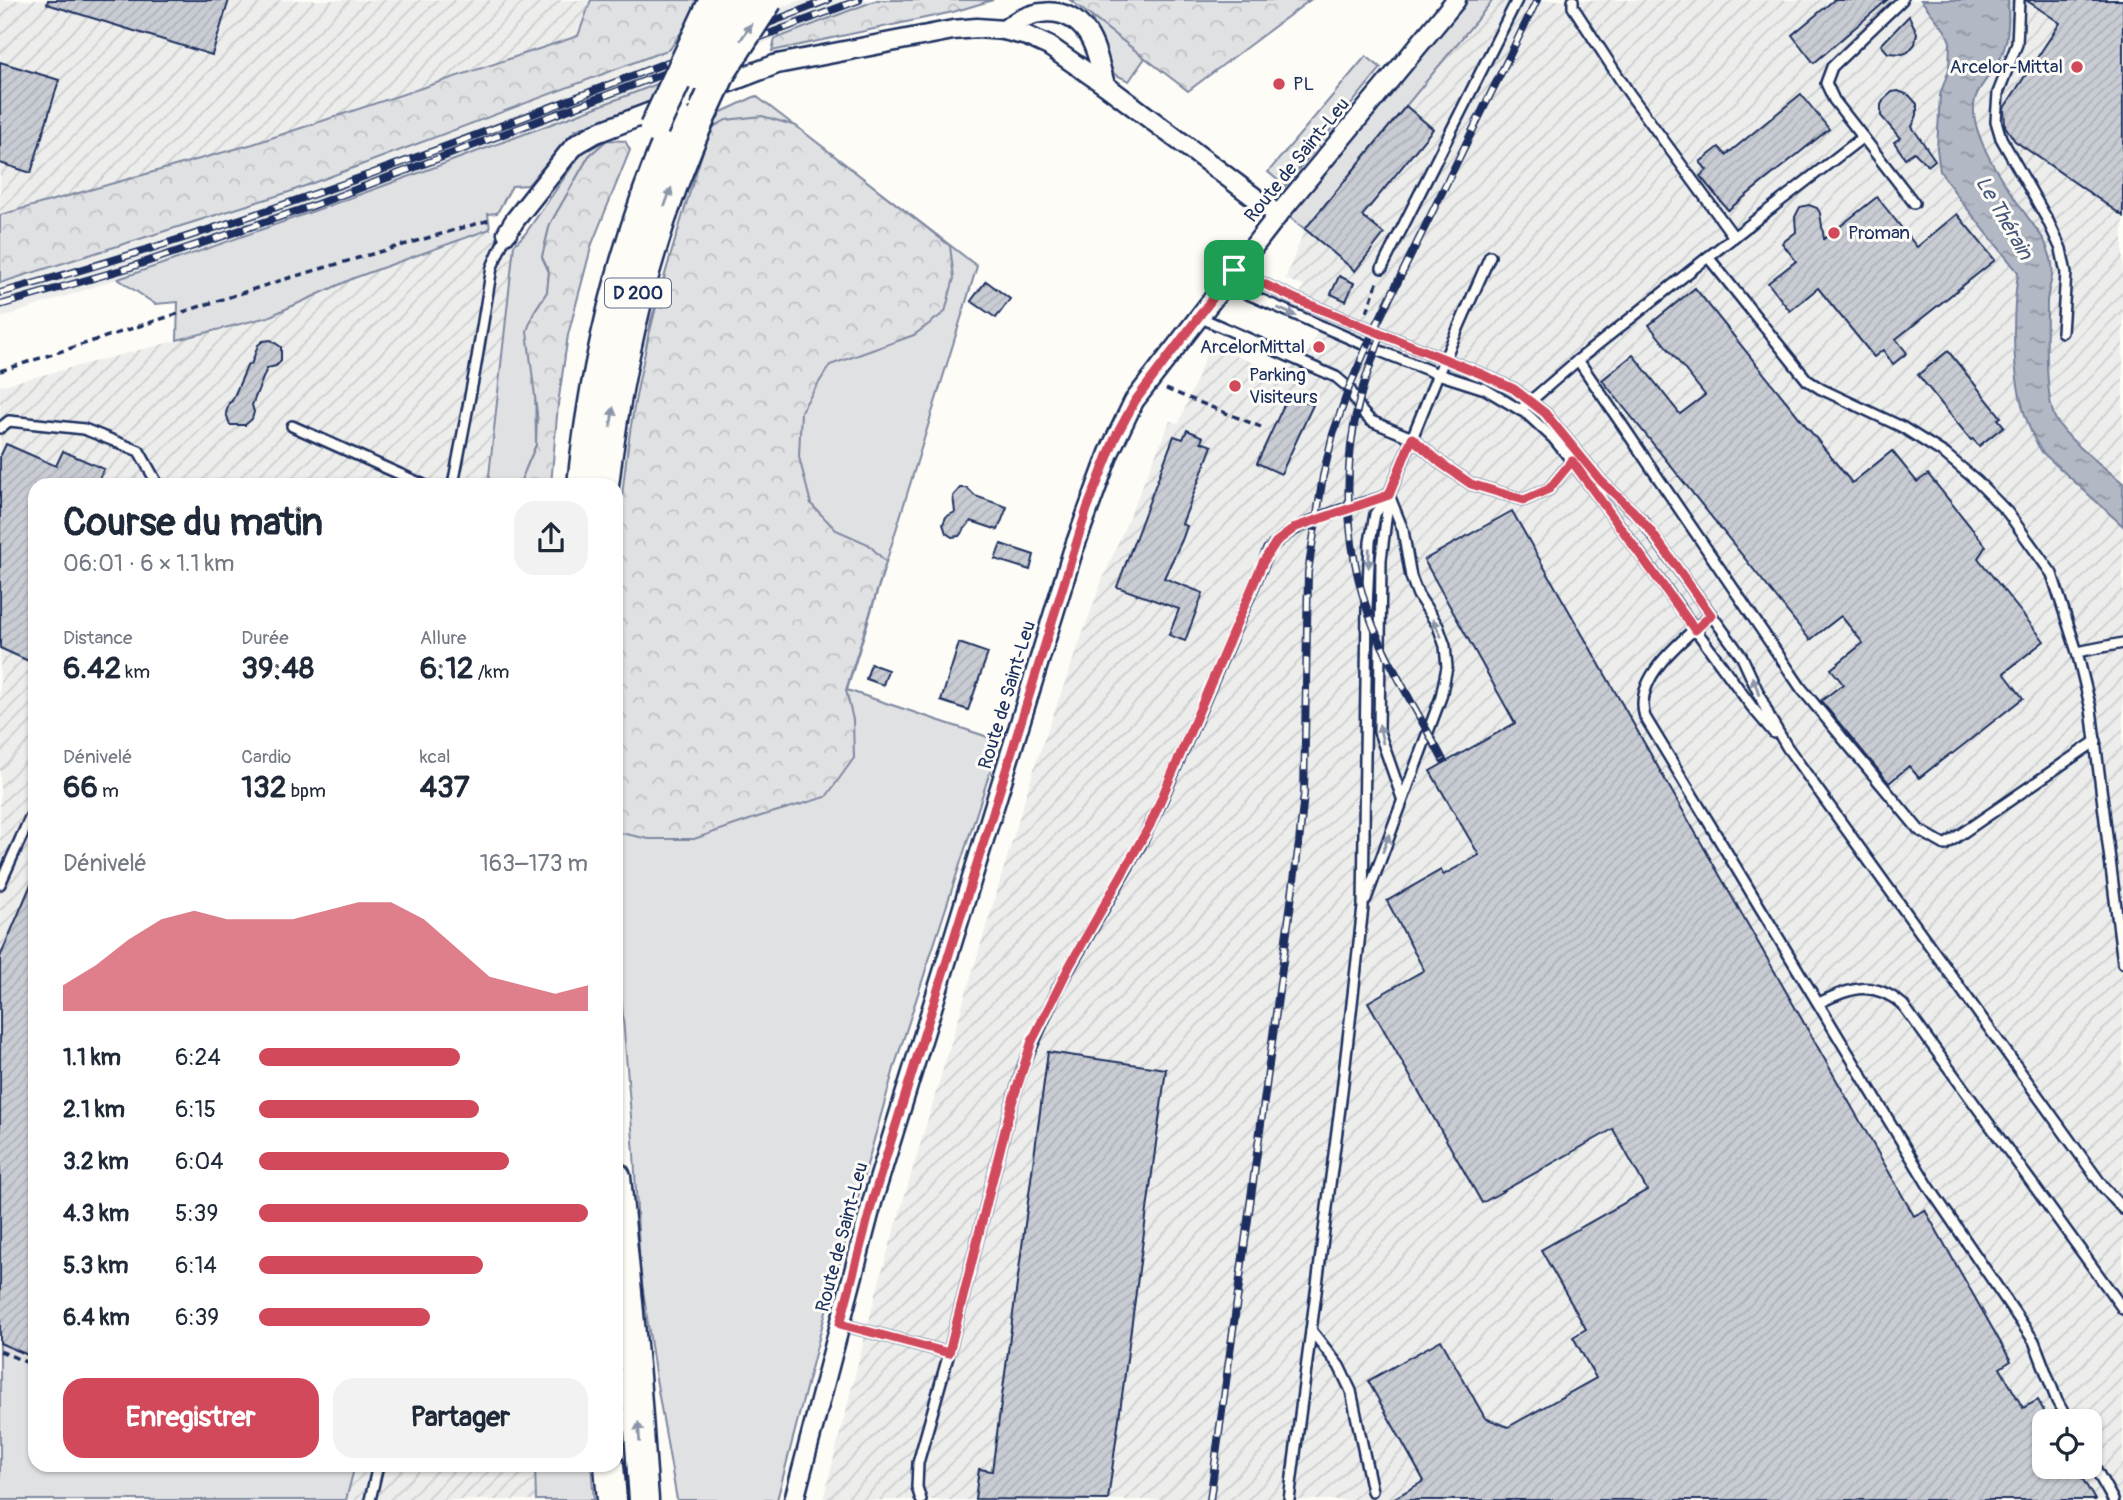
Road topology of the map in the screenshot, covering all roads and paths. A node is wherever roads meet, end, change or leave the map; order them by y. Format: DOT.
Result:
graph roads {
  1 [pos="768,0"];
  2 [pos="1455,0"];
  3 [pos="1517,0"];
  4 [pos="1573,0"];
  5 [pos="1902,0"];
  6 [pos="2019,0"];
  7 [pos="732,1"];
  8 [pos="1004,30"];
  9 [pos="1105,85"];
  10 [pos="1863,137"];
  11 [pos="1914,203"];
  12 [pos="1278,215"];
  13 [pos="511,227"];
  14 [pos="1734,237"];
  15 [pos="1490,256"];
  16 [pos="1709,257"];
  17 [pos="1382,268"];
  18 [pos="1230,277"];
  19 [pos="1199,317"];
  20 [pos="1363,326"];
  21 [pos="2062,331"];
  22 [pos="1445,358"];
  23 [pos="1578,360"];
  24 [pos="0,371"];
  25 [pos="1438,374"];
  26 [pos="1148,382"];
  27 [pos="1530,401"];
  28 [pos="1520,410"];
  29 [pos="292,426"];
  30 [pos="1261,427"];
  31 [pos="0,428"];
  32 [pos="1412,438"];
  33 [pos="1575,457"];
  34 [pos="154,478"];
  35 [pos="408,478"];
  36 [pos="454,478"];
  37 [pos="583,478"];
  38 [pos="605,478"];
  39 [pos="1389,495"];
  40 [pos="1711,615"];
  41 [pos="1695,630"];
  42 [pos="2123,643"];
  43 [pos="2077,652"];
  44 [pos="2096,741"];
  45 [pos="1787,747"];
  46 [pos="1402,798"];
  47 [pos="28,822"];
  48 [pos="0,884"];
  49 [pos="1363,908"];
  50 [pos="2123,962"];
  51 [pos="1819,1003"];
  52 [pos="2123,1209"];
  53 [pos="623,1250"];
  54 [pos="2123,1309"];
  55 [pos="840,1324"];
  56 [pos="1311,1330"];
  57 [pos="0,1351"];
  58 [pos="949,1353"];
  59 [pos="28,1363"];
  60 [pos="2061,1409"];
  61 [pos="376,1472"];
  62 [pos="610,1472"];
  63 [pos="2101,1479"];
  64 [pos="1372,1491"];
  65 [pos="370,1500"];
  66 [pos="612,1500"];
  67 [pos="644,1500"];
  68 [pos="794,1500"];
  69 [pos="921,1500"];
  70 [pos="1289,1500"];
  71 [pos="2113,1500"];
  38 -- 1 [label="main road, D 200, one-way, bridge"];
  2 -- 12 [label="street, Route de Saint-Leu"];
  3 -- 17 [label="lane"];
  4 -- 14 [label="lane"];
  5 -- 10 [label="lane"];
  6 -- 21 [label="lane"];
  7 -- 37 [label="main road, D 200, bridge"];
  8 -- 9 [label="street"];
  8 -- 9 [label="street"];
  8 -- 13 [label="street"];
  9 -- 12 [label="street"];
  10 -- 11 [label="lane"];
  10 -- 14 [label="lane"];
  12 -- 18 [label="street, Route de Saint-Leu"];
  13 -- 24 [label="path"];
  13 -- 36 [label="lane"];
  14 -- 16 [label="lane"];
  15 -- 22 [label="lane"];
  16 -- 23 [label="lane"];
  16 -- 43 [label="lane"];
  17 -- 20 [label="path"];
  18 -- 19 [label="street, Route de Saint-Leu"];
  18 -- 20 [label="lane"];
  18 -- 25 [label="lane, one-way"];
  19 -- 26 [label="street, Route de Saint-Leu"];
  19 -- 32 [label="lane"];
  20 -- 22 [label="lane"];
  22 -- 25 [label="lane"];
  22 -- 27 [label="lane"];
  23 -- 27 [label="lane"];
  23 -- 44 [label="lane"];
  25 -- 28 [label="lane"];
  25 -- 32 [label="lane"];
  26 -- 30 [label="path"];
  26 -- 55 [label="street, Route de Saint-Leu"];
  27 -- 28 [label="lane"];
  27 -- 33 [label="lane"];
  28 -- 33 [label="lane"];
  29 -- 35 [label="lane"];
  31 -- 34 [label="lane"];
  32 -- 33 [label="lane"];
  32 -- 39 [label="lane"];
  33 -- 40 [label="lane"];
  33 -- 41 [label="lane"];
  46 -- 39 [label="lane, one-way"];
  46 -- 39 [label="lane, one-way"];
  39 -- 49 [label="lane, one-way"];
  39 -- 58 [label="lane"];
  40 -- 41 [label="lane"];
  45 -- 40 [label="lane, one-way"];
  41 -- 45 [label="lane"];
  41 -- 51 [label="lane"];
  42 -- 43 [label="lane"];
  43 -- 44 [label="lane"];
  44 -- 50 [label="lane"];
  45 -- 52 [label="lane"];
  49 -- 46 [label="lane, one-way"];
  47 -- 48 [label="lane"];
  49 -- 56 [label="lane"];
  51 -- 54 [label="lane"];
  51 -- 60 [label="lane"];
  67 -- 53 [label="main road, one-way"];
  55 -- 58 [label="lane"];
  55 -- 68 [label="street, Route de Saint-Leu"];
  56 -- 64 [label="lane"];
  56 -- 70 [label="lane"];
  57 -- 59 [label="path"];
  58 -- 69 [label="lane"];
  61 -- 65 [label="lane"];
  62 -- 66 [label="main road"];
  63 -- 71 [label="lane"];
}
